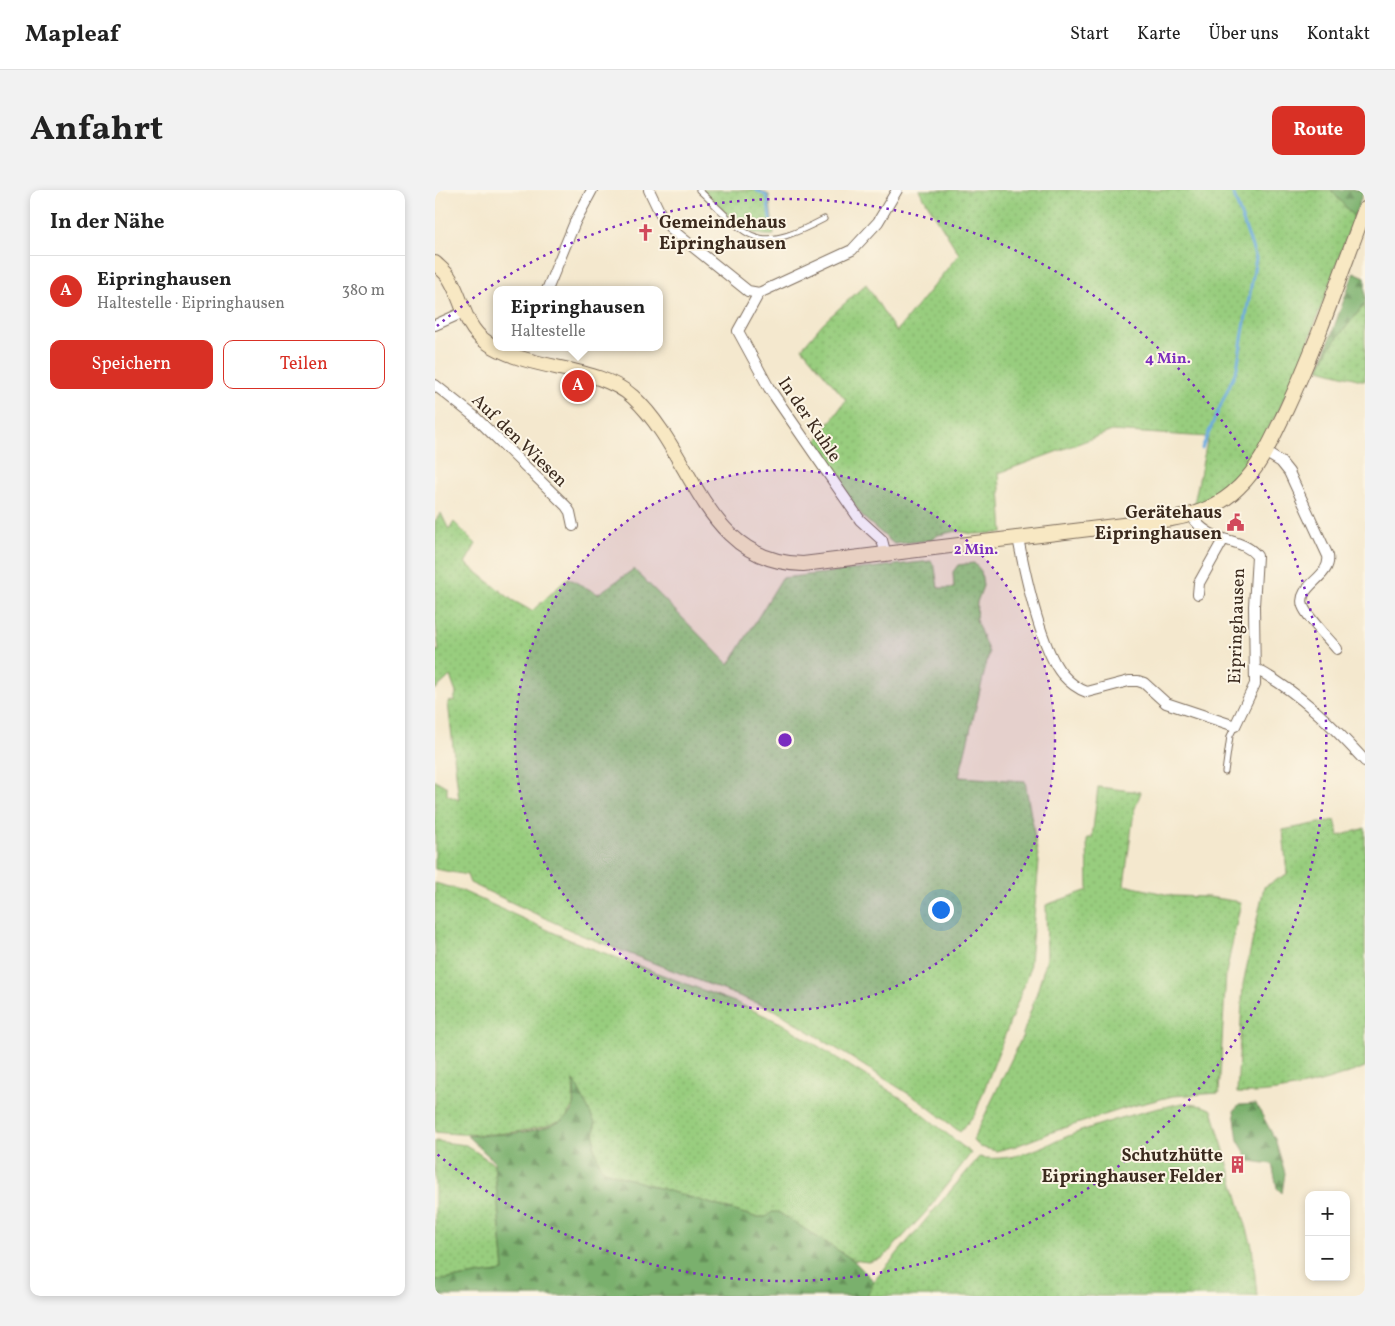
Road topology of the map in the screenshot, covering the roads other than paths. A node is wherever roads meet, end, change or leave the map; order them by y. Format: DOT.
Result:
graph roads {
  1 [pos="592,190"];
  2 [pos="649,190"];
  3 [pos="699,190"];
  4 [pos="897,190"];
  5 [pos="1365,208"];
  6 [pos="824,219"];
  7 [pos="435,263"];
  8 [pos="549,286"];
  9 [pos="759,293"];
  10 [pos="464,312"];
  11 [pos="435,325"];
  12 [pos="493,343"];
  13 [pos="515,352"];
  14 [pos="435,385"];
  15 [pos="1265,452"];
  16 [pos="1191,515"];
  17 [pos="573,526"];
  18 [pos="1018,538"];
  19 [pos="1223,540"];
  20 [pos="886,555"];
  21 [pos="1198,594"];
  22 [pos="1337,649"];
  23 [pos="1256,669"];
  24 [pos="1235,726"];
  25 [pos="1365,761"];
  26 [pos="1225,772"];
  1 -- 8 [label="street"];
  2 -- 9 [label="street"];
  3 -- 6 [label="lane"];
  4 -- 9 [label="street"];
  5 -- 15 [label="main road"];
  7 -- 10 [label="main road"];
  9 -- 20 [label="street, In der Kuhle"];
  10 -- 11 [label="street"];
  10 -- 12 [label="main road"];
  13 -- 20 [label="main road"];
  14 -- 17 [label="street, Auf den Wiesen"];
  15 -- 16 [label="main road"];
  15 -- 22 [label="street"];
  16 -- 18 [label="main road"];
  16 -- 19 [label="street, Eipringhausen"];
  18 -- 20 [label="main road"];
  18 -- 24 [label="street"];
  19 -- 21 [label="street, Eipringhausen"];
  19 -- 23 [label="street, Eipringhausen"];
  23 -- 24 [label="street, Eipringhausen"];
  23 -- 25 [label="street"];
  24 -- 26 [label="lane"];
}
